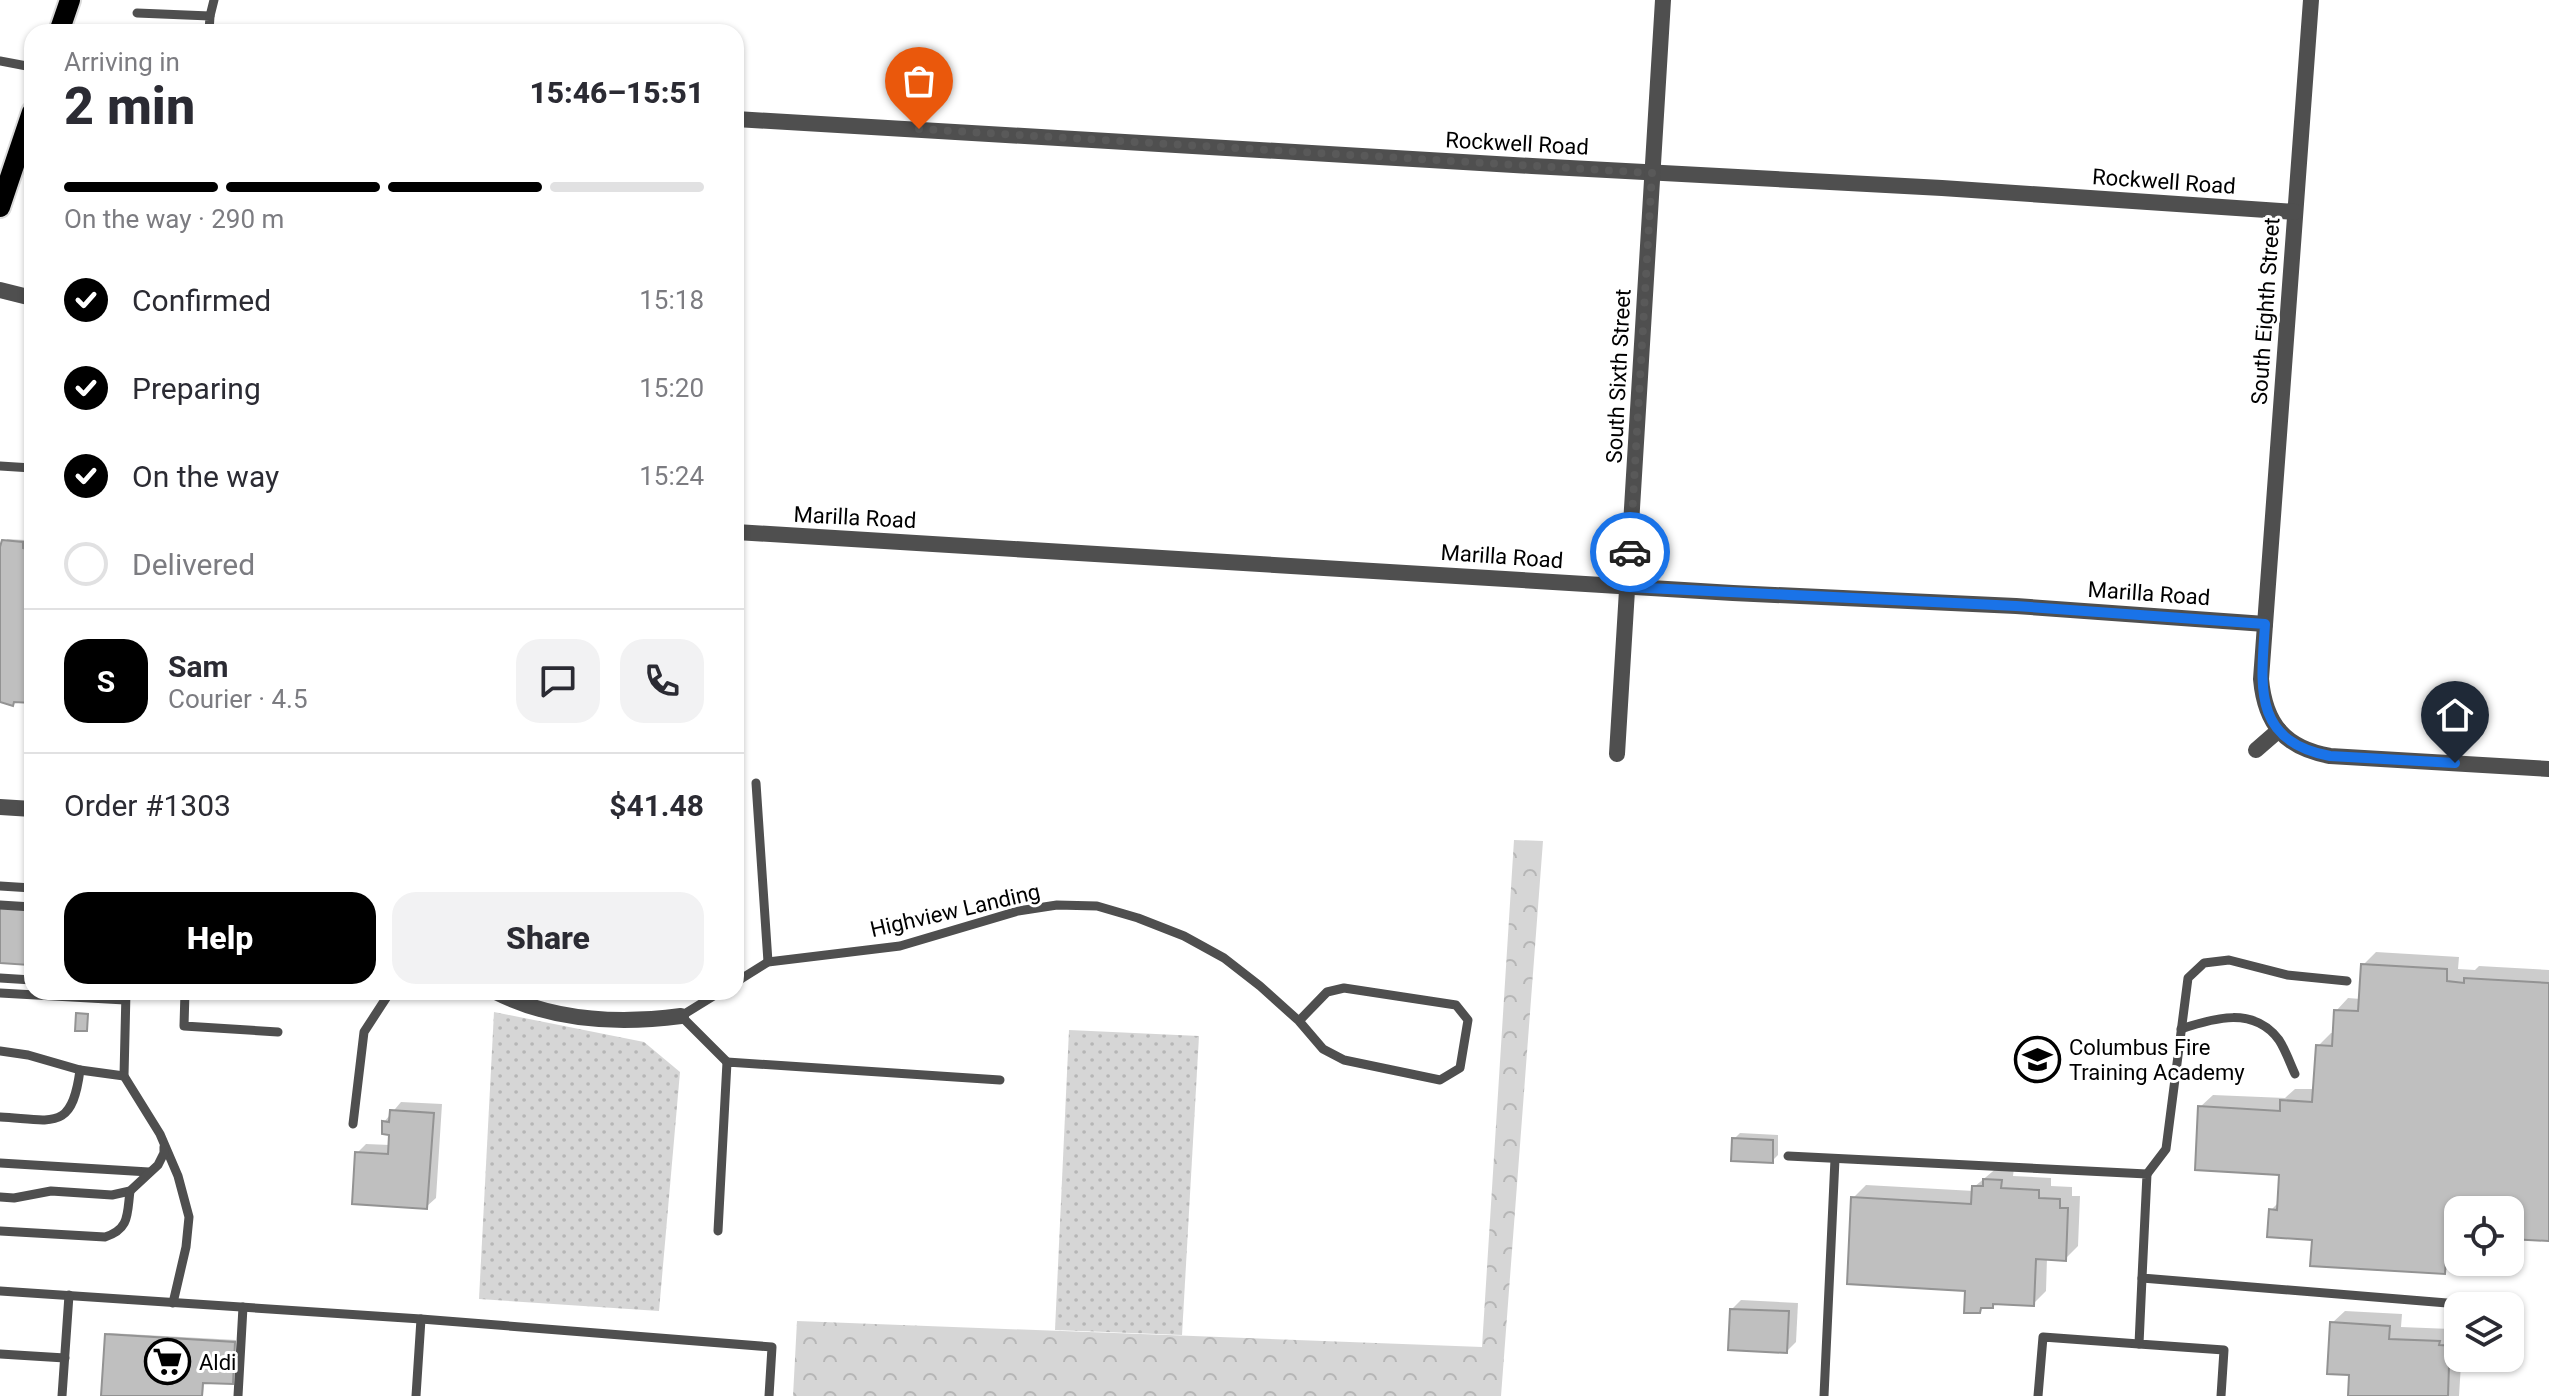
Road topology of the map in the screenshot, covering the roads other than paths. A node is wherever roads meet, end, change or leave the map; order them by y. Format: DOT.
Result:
graph roads {
  1 [pos="70,0"];
  2 [pos="214,0"];
  3 [pos="1663,0"];
  4 [pos="2311,0"];
  5 [pos="137,13"];
  6 [pos="210,16"];
  7 [pos="62,24"];
  8 [pos="210,24"];
  9 [pos="0,61"];
  10 [pos="24,66"];
  11 [pos="744,119"];
  12 [pos="24,136"];
  13 [pos="1652,173"];
  14 [pos="0,207"];
  15 [pos="2295,212"];
  16 [pos="0,290"];
  17 [pos="24,296"];
  18 [pos="0,466"];
  19 [pos="24,468"];
  20 [pos="744,532"];
  21 [pos="1627,587"];
  22 [pos="2265,624"];
  23 [pos="2279,730"];
  24 [pos="2256,750"];
  25 [pos="1617,754"];
  26 [pos="2549,769"];
  27 [pos="756,783"];
  28 [pos="0,807"];
  29 [pos="24,808"];
  30 [pos="0,886"];
  31 [pos="24,888"];
  32 [pos="0,905"];
  33 [pos="24,906"];
  34 [pos="768,962"];
  35 [pos="744,977"];
  36 [pos="0,978"];
  37 [pos="24,980"];
  38 [pos="2347,981"];
  39 [pos="0,993"];
  40 [pos="24,994"];
  41 [pos="126,1000"];
  42 [pos="185,1000"];
  43 [pos="385,1000"];
  44 [pos="512,1000"];
  45 [pos="707,1000"];
  46 [pos="681,1016"];
  47 [pos="1299,1021"];
  48 [pos="2181,1029"];
  49 [pos="278,1032"];
  50 [pos="0,1051"];
  51 [pos="727,1062"];
  52 [pos="80,1070"];
  53 [pos="2295,1074"];
  54 [pos="124,1076"];
  55 [pos="1000,1080"];
  56 [pos="0,1117"];
  57 [pos="353,1124"];
  58 [pos="164,1143"];
  59 [pos="1788,1156"];
  60 [pos="1835,1159"];
  61 [pos="0,1163"];
  62 [pos="149,1172"];
  63 [pos="2147,1174"];
  64 [pos="130,1191"];
  65 [pos="0,1197"];
  66 [pos="0,1231"];
  67 [pos="718,1231"];
  68 [pos="2142,1278"];
  69 [pos="0,1291"];
  70 [pos="69,1295"];
  71 [pos="173,1303"];
  72 [pos="2444,1303"];
  73 [pos="243,1307"];
  74 [pos="421,1319"];
  75 [pos="2139,1344"];
  76 [pos="0,1354"];
  77 [pos="65,1358"];
  78 [pos="62,1396"];
  79 [pos="238,1396"];
  80 [pos="416,1396"];
  81 [pos="769,1396"];
  82 [pos="1824,1396"];
  83 [pos="2038,1396"];
  84 [pos="2221,1396"];
  1 -- 7 [label="main road"];
  2 -- 6 [label="lane"];
  3 -- 13 [label="street, South Sixth Street"];
  4 -- 15 [label="street, South Eighth Street"];
  5 -- 6 [label="lane"];
  6 -- 8 [label="lane"];
  9 -- 10 [label="lane"];
  11 -- 13 [label="street, Rockwell Road"];
  12 -- 14 [label="main road"];
  13 -- 15 [label="street, Rockwell Road"];
  13 -- 21 [label="street, South Sixth Street"];
  15 -- 22 [label="street, South Eighth Street"];
  16 -- 17 [label="street"];
  18 -- 19 [label="lane"];
  20 -- 21 [label="street, Marilla Road"];
  21 -- 22 [label="street, Marilla Road"];
  21 -- 25 [label="street, South Sixth Street"];
  22 -- 23 [label="street, South Eighth Street"];
  23 -- 24 [label="street"];
  23 -- 26 [label="street"];
  27 -- 34 [label="lane"];
  28 -- 29 [label="street"];
  30 -- 31 [label="lane"];
  32 -- 33 [label="lane"];
  34 -- 35 [label="lane, Highview Landing"];
  34 -- 47 [label="lane, Highview Landing"];
  36 -- 37 [label="lane"];
  38 -- 48 [label="lane"];
  39 -- 40 [label="lane"];
  41 -- 54 [label="lane"];
  42 -- 49 [label="lane"];
  43 -- 57 [label="lane"];
  44 -- 46 [label="street"];
  45 -- 46 [label="lane"];
  46 -- 51 [label="lane"];
  47 -- 47 [label="lane, Highview Landing"];
  48 -- 53 [label="lane"];
  48 -- 63 [label="lane"];
  50 -- 52 [label="lane"];
  51 -- 55 [label="lane"];
  51 -- 67 [label="lane"];
  52 -- 54 [label="lane"];
  52 -- 56 [label="lane"];
  54 -- 58 [label="lane"];
  58 -- 62 [label="lane"];
  58 -- 71 [label="lane"];
  59 -- 60 [label="lane"];
  60 -- 63 [label="lane"];
  60 -- 82 [label="lane"];
  61 -- 62 [label="lane"];
  62 -- 64 [label="lane"];
  63 -- 68 [label="lane"];
  64 -- 65 [label="lane"];
  64 -- 66 [label="lane"];
  68 -- 72 [label="lane"];
  68 -- 75 [label="lane"];
  69 -- 70 [label="lane"];
  70 -- 71 [label="lane"];
  70 -- 77 [label="lane"];
  71 -- 73 [label="lane"];
  73 -- 74 [label="lane"];
  73 -- 79 [label="lane"];
  74 -- 80 [label="lane"];
  74 -- 81 [label="lane"];
  75 -- 83 [label="lane"];
  75 -- 84 [label="lane"];
  76 -- 77 [label="lane"];
  77 -- 78 [label="lane"];
}
